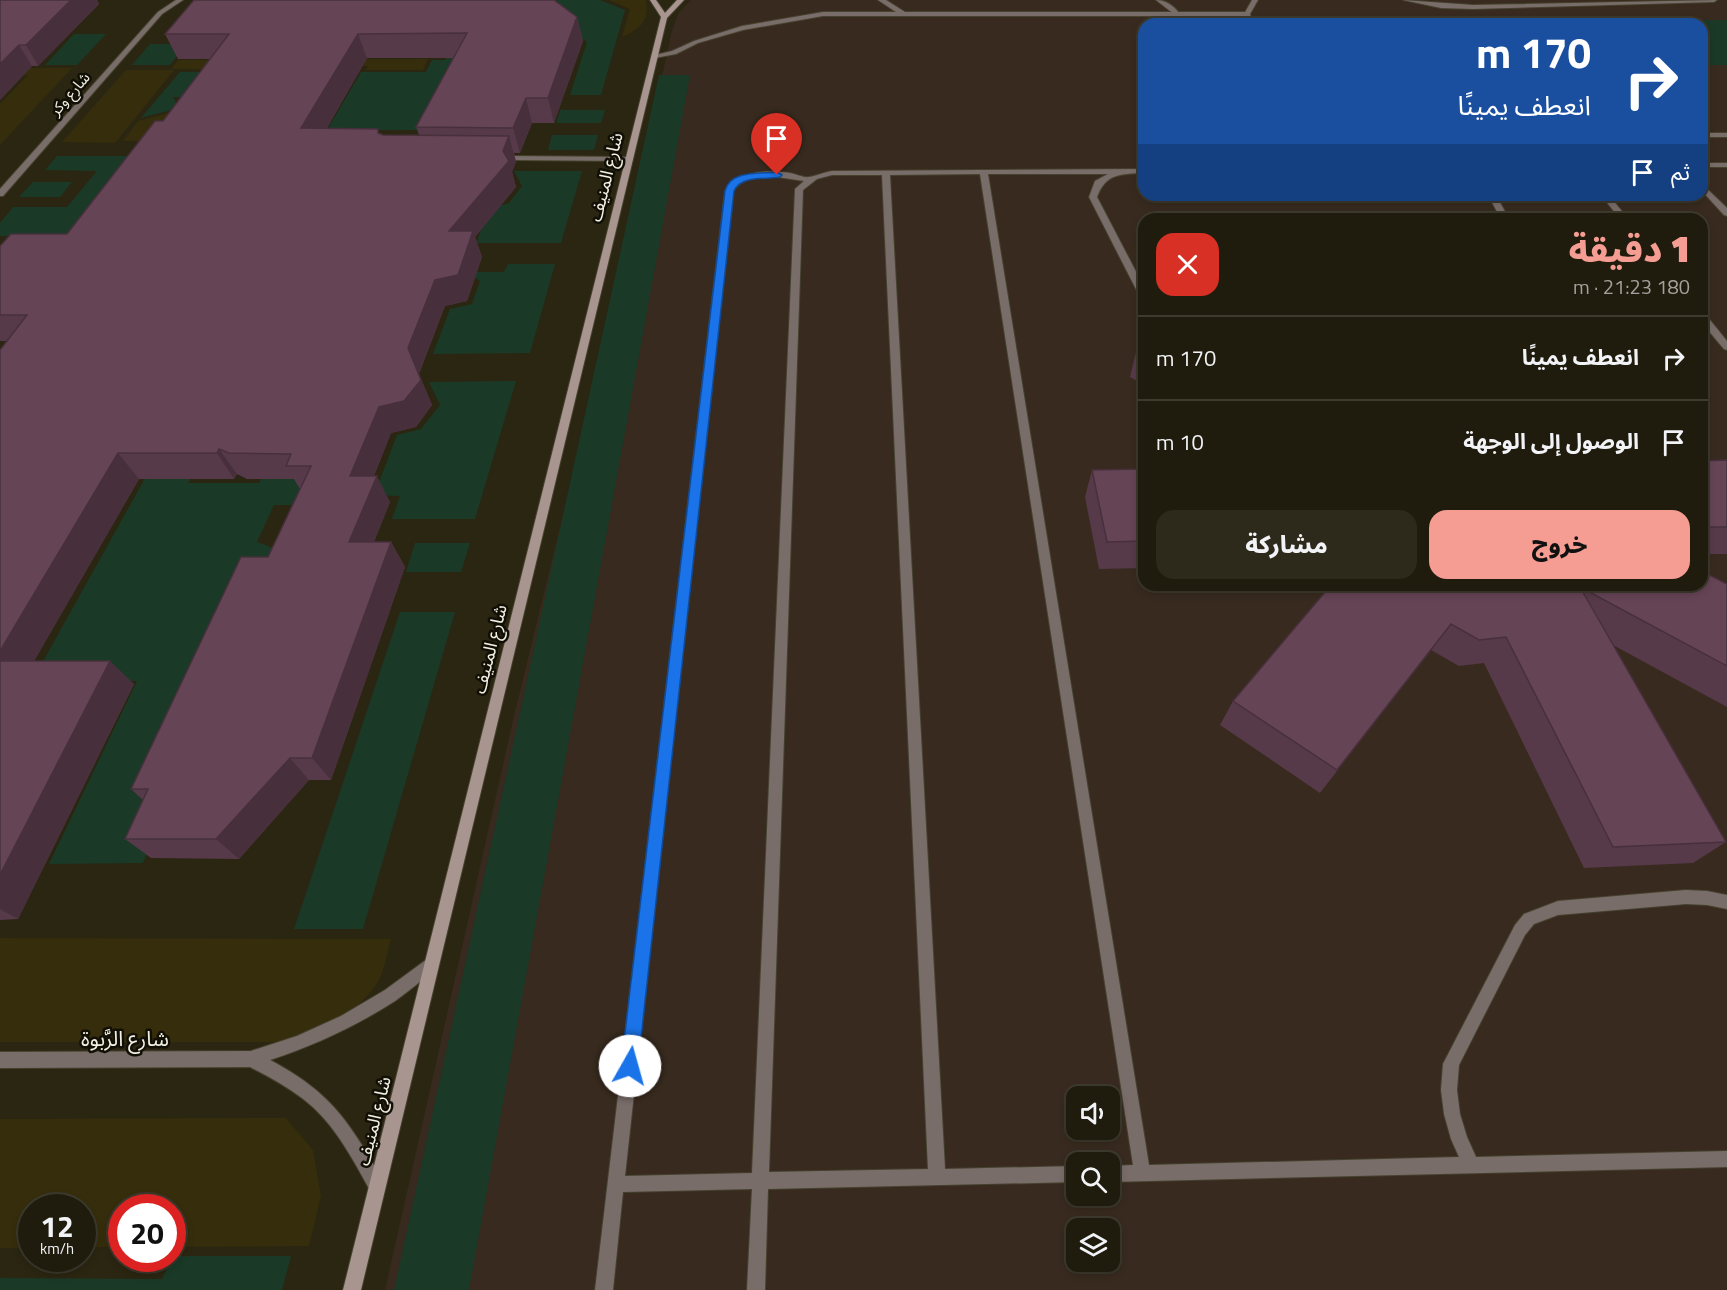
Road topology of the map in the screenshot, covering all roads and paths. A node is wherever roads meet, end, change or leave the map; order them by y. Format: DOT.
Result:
graph roads {
  1 [pos="180,0"];
  2 [pos="653,0"];
  3 [pos="681,0"];
  4 [pos="881,0"];
  5 [pos="1159,0"];
  6 [pos="1255,0"];
  7 [pos="1406,0"];
  8 [pos="1714,0"];
  9 [pos="902,13"];
  10 [pos="1177,13"];
  11 [pos="1248,14"];
  12 [pos="664,17"];
  13 [pos="1180,18"];
  14 [pos="1249,18"];
  15 [pos="655,56"];
  16 [pos="1708,135"];
  17 [pos="1727,135"];
  18 [pos="486,158"];
  19 [pos="629,159"];
  20 [pos="1708,165"];
  21 [pos="1727,165"];
  22 [pos="1138,171"];
  23 [pos="886,172"];
  24 [pos="984,172"];
  25 [pos="1116,173"];
  26 [pos="808,180"];
  27 [pos="1708,192"];
  28 [pos="0,194"];
  29 [pos="1610,201"];
  30 [pos="1619,213"];
  31 [pos="1727,213"];
  32 [pos="1130,270"];
  33 [pos="1138,270"];
  34 [pos="1138,284"];
  35 [pos="1708,323"];
  36 [pos="1727,347"];
  37 [pos="1727,902"];
  38 [pos="430,964"];
  39 [pos="251,1059"];
  40 [pos="0,1060"];
  41 [pos="1727,1159"];
  42 [pos="1471,1165"];
  43 [pos="1143,1173"];
  44 [pos="1066,1174"];
  45 [pos="1120,1174"];
  46 [pos="937,1177"];
  47 [pos="760,1181"];
  48 [pos="616,1184"];
  49 [pos="377,1186"];
  50 [pos="352,1290"];
  51 [pos="604,1290"];
  52 [pos="756,1290"];
  1 -- 28 [label="street, شارع وكر"];
  2 -- 12 [label="street"];
  3 -- 12 [label="street"];
  4 -- 9 [label="street"];
  5 -- 10 [label="street"];
  6 -- 11 [label="street"];
  7 -- 8 [label="street"];
  9 -- 10 [label="street"];
  9 -- 15 [label="street"];
  10 -- 11 [label="street"];
  10 -- 13 [label="street"];
  11 -- 14 [label="street"];
  12 -- 15 [label="street, شارع المنيف"];
  15 -- 19 [label="street, شارع المنيف"];
  16 -- 17 [label="street"];
  18 -- 19 [label="street"];
  19 -- 38 [label="street, شارع المنيف"];
  20 -- 21 [label="street"];
  22 -- 25 [label="street"];
  23 -- 24 [label="street"];
  23 -- 26 [label="street"];
  23 -- 46 [label="street"];
  24 -- 25 [label="street"];
  24 -- 43 [label="street"];
  25 -- 32 [label="street"];
  26 -- 47 [label="street"];
  26 -- 48 [label="street"];
  27 -- 31 [label="street"];
  29 -- 30 [label="street"];
  32 -- 33 [label="street"];
  32 -- 34 [label="street"];
  35 -- 36 [label="street"];
  37 -- 42 [label="street"];
  38 -- 39 [label="street, شارع الرَّبوة"];
  38 -- 49 [label="street, شارع المنيف"];
  39 -- 40 [label="street, شارع الرَّبوة"];
  39 -- 49 [label="street, شارع الرَّبوة"];
  41 -- 42 [label="street"];
  42 -- 43 [label="street"];
  43 -- 45 [label="street"];
  44 -- 46 [label="street"];
  46 -- 47 [label="street"];
  47 -- 48 [label="street"];
  47 -- 52 [label="street"];
  48 -- 51 [label="street"];
  49 -- 50 [label="street, شارع المنيف"];
}
